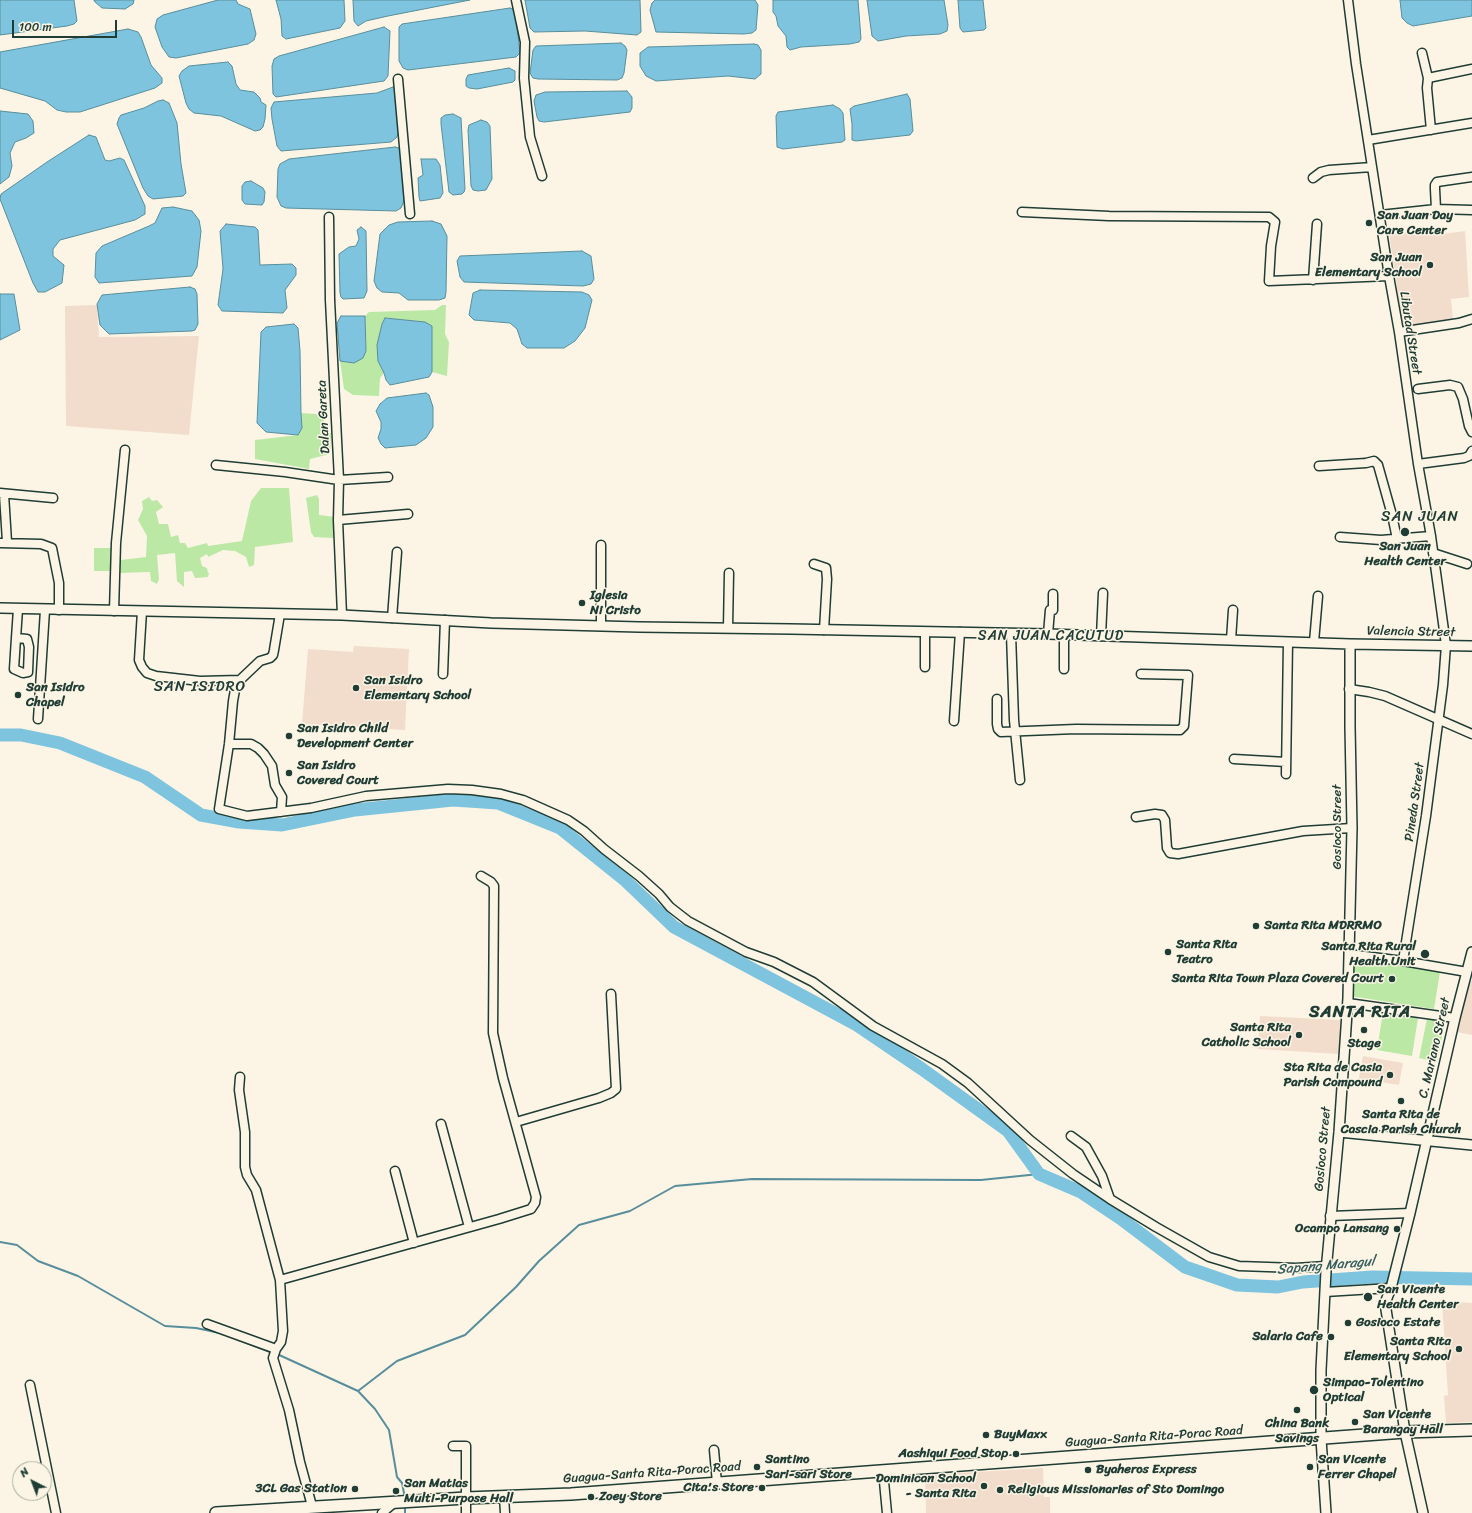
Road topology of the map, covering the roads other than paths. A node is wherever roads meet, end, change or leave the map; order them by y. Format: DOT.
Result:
graph roads {
  1 [pos="516,0"];
  2 [pos="1348,0"];
  3 [pos="1422,52"];
  4 [pos="1472,68"];
  5 [pos="1428,78"];
  6 [pos="398,79"];
  7 [pos="1472,124"];
  8 [pos="1431,130"];
  9 [pos="1368,140"];
  10 [pos="1372,167"];
  11 [pos="542,176"];
  12 [pos="1472,177"];
  13 [pos="1313,178"];
  14 [pos="1436,209"];
  15 [pos="1472,210"];
  16 [pos="1022,212"];
  17 [pos="410,214"];
  18 [pos="1380,215"];
  19 [pos="329,217"];
  20 [pos="1318,224"];
  21 [pos="1389,276"];
  22 [pos="1314,280"];
  23 [pos="1472,319"];
  24 [pos="1399,332"];
  25 [pos="1418,389"];
  26 [pos="1472,432"];
  27 [pos="126,450"];
  28 [pos="1471,455"];
  29 [pos="1418,464"];
  30 [pos="216,465"];
  31 [pos="1319,466"];
  32 [pos="388,477"];
  33 [pos="339,480"];
  34 [pos="2,493"];
  35 [pos="52,498"];
  36 [pos="408,514"];
  37 [pos="338,520"];
  38 [pos="1340,536"];
  39 [pos="1431,536"];
  40 [pos="1396,539"];
  41 [pos="3,543"];
  42 [pos="601,545"];
  43 [pos="397,552"];
  44 [pos="1433,553"];
  45 [pos="814,564"];
  46 [pos="1467,564"];
  47 [pos="729,573"];
  48 [pos="1102,593"];
  49 [pos="1053,594"];
  50 [pos="1318,596"];
  51 [pos="0,608"];
  52 [pos="18,609"];
  53 [pos="45,610"];
  54 [pos="59,610"];
  55 [pos="1233,610"];
  56 [pos="114,611"];
  57 [pos="142,611"];
  58 [pos="280,614"];
  59 [pos="342,615"];
  60 [pos="392,618"];
  61 [pos="445,620"];
  62 [pos="601,626"];
  63 [pos="728,628"];
  64 [pos="824,630"];
  65 [pos="925,632"];
  66 [pos="960,632"];
  67 [pos="1012,634"];
  68 [pos="1048,634"];
  69 [pos="1064,635"];
  70 [pos="1101,636"];
  71 [pos="16,638"];
  72 [pos="1231,640"];
  73 [pos="1288,642"];
  74 [pos="1314,642"];
  75 [pos="1350,644"];
  76 [pos="1446,645"];
  77 [pos="1472,646"];
  78 [pos="925,667"];
  79 [pos="1064,669"];
  80 [pos="443,674"];
  81 [pos="1141,674"];
  82 [pos="240,680"];
  83 [pos="1350,689"];
  84 [pos="997,699"];
  85 [pos="38,718"];
  86 [pos="1438,720"];
  87 [pos="954,721"];
  88 [pos="1016,732"];
  89 [pos="1472,734"];
  90 [pos="229,744"];
  91 [pos="1234,759"];
  92 [pos="1286,762"];
  93 [pos="1286,774"];
  94 [pos="1020,780"];
  95 [pos="281,812"];
  96 [pos="1136,817"];
  97 [pos="1352,828"];
  98 [pos="481,876"];
  99 [pos="1472,952"];
  100 [pos="1349,954"];
  101 [pos="1403,961"];
  102 [pos="1467,972"];
  103 [pos="611,994"];
  104 [pos="1348,1002"];
  105 [pos="1455,1018"];
  106 [pos="240,1077"];
  107 [pos="516,1122"];
  108 [pos="441,1124"];
  109 [pos="1339,1132"];
  110 [pos="1071,1136"];
  111 [pos="1428,1141"];
  112 [pos="1472,1145"];
  113 [pos="395,1171"];
  114 [pos="1110,1199"];
  115 [pos="1410,1213"];
  116 [pos="1330,1216"];
  117 [pos="469,1227"];
  118 [pos="414,1243"];
  119 [pos="1326,1269"];
  120 [pos="280,1280"];
  121 [pos="1391,1287"];
  122 [pos="1325,1291"];
  123 [pos="207,1324"];
  124 [pos="276,1350"];
  125 [pos="30,1385"];
  126 [pos="1472,1430"];
  127 [pos="1405,1432"];
  128 [pos="1321,1438"];
  129 [pos="453,1446"];
  130 [pos="714,1450"];
  131 [pos="883,1471"];
  132 [pos="717,1483"];
  133 [pos="504,1496"];
  134 [pos="466,1498"];
  135 [pos="400,1501"];
  136 [pos="312,1506"];
  137 [pos="56,1513"];
  138 [pos="216,1513"];
  139 [pos="382,1513"];
  140 [pos="466,1513"];
  141 [pos="505,1513"];
  142 [pos="887,1513"];
  143 [pos="1326,1513"];
  144 [pos="1423,1513"];
  1 -- 11 [label="street"];
  2 -- 9 [label="street, Libutad Street"];
  3 -- 5 [label="street"];
  4 -- 5 [label="street"];
  5 -- 8 [label="street"];
  6 -- 17 [label="street"];
  7 -- 8 [label="street"];
  8 -- 9 [label="street"];
  9 -- 10 [label="street, Libutad Street"];
  10 -- 13 [label="street"];
  10 -- 18 [label="street, Libutad Street"];
  12 -- 14 [label="street"];
  14 -- 15 [label="street"];
  14 -- 18 [label="street"];
  16 -- 22 [label="street"];
  18 -- 21 [label="street, Libutad Street"];
  19 -- 33 [label="street, Dalan Gareta"];
  20 -- 22 [label="street"];
  21 -- 22 [label="street"];
  21 -- 24 [label="street, Libutad Street"];
  23 -- 24 [label="street"];
  24 -- 29 [label="street, Libutad Street"];
  25 -- 26 [label="street"];
  27 -- 56 [label="street"];
  28 -- 29 [label="street"];
  29 -- 39 [label="street, Libutad Street"];
  30 -- 33 [label="street"];
  31 -- 40 [label="street"];
  32 -- 33 [label="street"];
  33 -- 37 [label="street, Dalan Gareta"];
  34 -- 35 [label="street"];
  34 -- 41 [label="street"];
  36 -- 37 [label="street"];
  37 -- 59 [label="street, Dalan Gareta"];
  38 -- 40 [label="street"];
  39 -- 40 [label="street"];
  39 -- 44 [label="street, Libutad Street"];
  41 -- 54 [label="street"];
  42 -- 62 [label="street"];
  43 -- 60 [label="street"];
  44 -- 46 [label="street"];
  44 -- 76 [label="street, Libutad Street"];
  45 -- 64 [label="street"];
  47 -- 63 [label="street"];
  48 -- 70 [label="street"];
  49 -- 68 [label="street"];
  50 -- 74 [label="street"];
  51 -- 52 [label="street, Valencia Street"];
  52 -- 53 [label="street, Valencia Street"];
  52 -- 71 [label="street"];
  53 -- 54 [label="street, Valencia Street"];
  53 -- 85 [label="street"];
  54 -- 56 [label="street, Valencia Street"];
  55 -- 72 [label="street"];
  56 -- 57 [label="street, Valencia Street"];
  57 -- 58 [label="street, Valencia Street"];
  57 -- 82 [label="street"];
  58 -- 59 [label="street, Valencia Street"];
  58 -- 82 [label="street"];
  59 -- 60 [label="street, Valencia Street"];
  60 -- 61 [label="street, Valencia Street"];
  61 -- 62 [label="street, Valencia Street"];
  61 -- 80 [label="street"];
  62 -- 63 [label="street, Valencia Street"];
  63 -- 64 [label="street, Valencia Street"];
  64 -- 65 [label="street, Valencia Street"];
  65 -- 66 [label="street, Valencia Street"];
  65 -- 78 [label="street"];
  66 -- 67 [label="street, Valencia Street"];
  66 -- 87 [label="street"];
  67 -- 68 [label="street, Valencia Street"];
  67 -- 88 [label="street"];
  68 -- 69 [label="street, Valencia Street"];
  69 -- 70 [label="street, Valencia Street"];
  69 -- 79 [label="street"];
  70 -- 72 [label="street, Valencia Street"];
  72 -- 73 [label="street, Valencia Street"];
  73 -- 74 [label="street, Valencia Street"];
  73 -- 92 [label="street"];
  74 -- 75 [label="street, Valencia Street"];
  75 -- 76 [label="street, Valencia Street"];
  75 -- 83 [label="street, Gosioco Street"];
  76 -- 77 [label="street, Valencia Street"];
  76 -- 86 [label="street, Pineda Street"];
  81 -- 88 [label="street"];
  82 -- 90 [label="street"];
  83 -- 86 [label="street"];
  83 -- 97 [label="street, Gosioco Street"];
  84 -- 88 [label="street"];
  86 -- 89 [label="street"];
  86 -- 101 [label="street, Pineda Street"];
  88 -- 94 [label="street"];
  90 -- 95 [label="street"];
  90 -- 95 [label="street"];
  91 -- 92 [label="street"];
  92 -- 93 [label="street"];
  95 -- 114 [label="street"];
  96 -- 97 [label="street"];
  97 -- 100 [label="street, Gosioco Street"];
  98 -- 107 [label="street"];
  99 -- 102 [label="street, C. Mariano Street"];
  100 -- 101 [label="street"];
  100 -- 104 [label="street, Gosioco Street"];
  101 -- 102 [label="street"];
  102 -- 105 [label="street, C. Mariano Street"];
  103 -- 107 [label="street"];
  104 -- 105 [label="street"];
  104 -- 109 [label="street, Gosioco Street"];
  105 -- 111 [label="street, C. Mariano Street"];
  106 -- 120 [label="street"];
  107 -- 117 [label="street"];
  108 -- 117 [label="street"];
  109 -- 111 [label="street"];
  109 -- 116 [label="street, Gosioco Street"];
  110 -- 114 [label="street"];
  111 -- 112 [label="street"];
  111 -- 115 [label="street, C. Mariano Street"];
  113 -- 118 [label="street"];
  114 -- 119 [label="street"];
  115 -- 116 [label="street"];
  115 -- 121 [label="street, C. Mariano Street"];
  116 -- 119 [label="street, Gosioco Street"];
  117 -- 118 [label="street"];
  118 -- 120 [label="street"];
  119 -- 122 [label="street, Gosioco Street"];
  120 -- 124 [label="street"];
  121 -- 122 [label="street"];
  121 -- 127 [label="street, C. Mariano Street"];
  122 -- 128 [label="street, Gosioco Street"];
  123 -- 124 [label="street"];
  124 -- 136 [label="street"];
  125 -- 137 [label="street"];
  126 -- 127 [label="main road, Guagua-Santa Rita-Porac Road"];
  127 -- 128 [label="main road, Guagua-Santa Rita-Porac Road"];
  127 -- 144 [label="street, C. Mariano Street"];
  128 -- 131 [label="main road, Guagua-Santa Rita-Porac Road"];
  128 -- 143 [label="street, Gosioco Street"];
  129 -- 134 [label="street"];
  130 -- 132 [label="street"];
  131 -- 132 [label="main road, Guagua-Santa Rita-Porac Road"];
  131 -- 142 [label="street"];
  132 -- 133 [label="main road, Guagua-Santa Rita-Porac Road"];
  133 -- 134 [label="main road, Guagua-Santa Rita-Porac Road"];
  133 -- 141 [label="street"];
  134 -- 135 [label="main road, Guagua-Santa Rita-Porac Road"];
  134 -- 140 [label="street"];
  135 -- 136 [label="main road, Guagua-Santa Rita-Porac Road"];
  135 -- 139 [label="street"];
  136 -- 138 [label="main road, Guagua-Santa Rita-Porac Road"];
}
